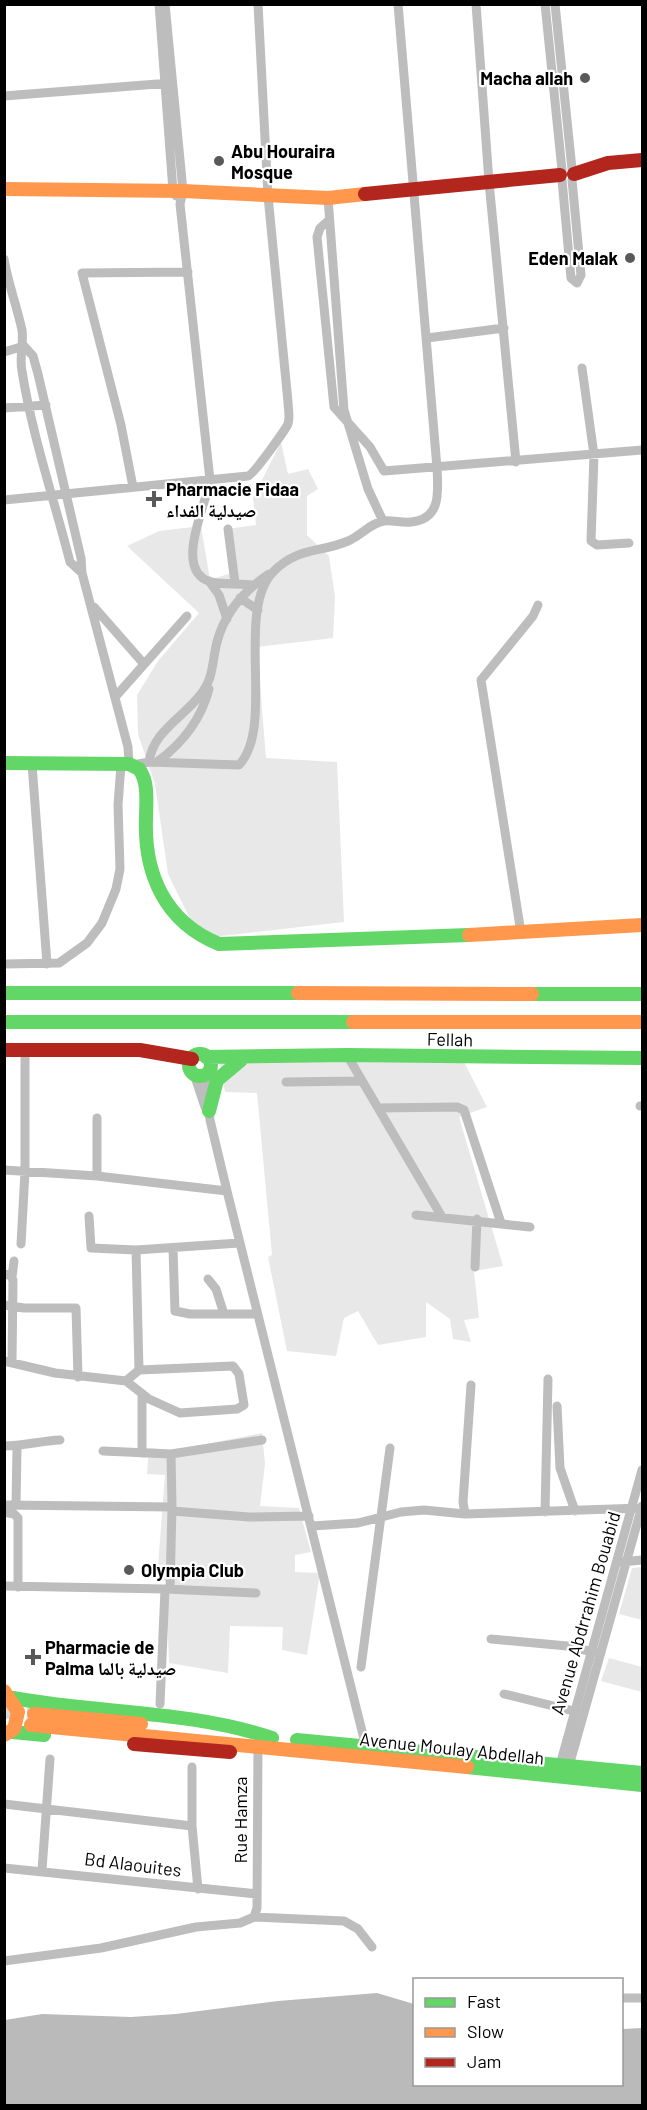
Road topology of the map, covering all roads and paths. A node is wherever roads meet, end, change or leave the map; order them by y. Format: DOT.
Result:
graph roads {
  1 [pos="159,4"];
  2 [pos="165,4"];
  3 [pos="258,4"];
  4 [pos="398,4"];
  5 [pos="476,4"];
  6 [pos="545,4"];
  7 [pos="555,4"];
  8 [pos="169,83"];
  9 [pos="4,96"];
  10 [pos="642,160"];
  11 [pos="567,175"];
  12 [pos="489,182"];
  13 [pos="4,189"];
  14 [pos="414,190"];
  15 [pos="179,195"];
  16 [pos="268,196"];
  17 [pos="328,198"];
  18 [pos="329,220"];
  19 [pos="4,259"];
  20 [pos="188,272"];
  21 [pos="7,284"];
  22 [pos="504,328"];
  23 [pos="427,338"];
  24 [pos="24,346"];
  25 [pos="4,352"];
  26 [pos="582,368"];
  27 [pos="46,405"];
  28 [pos="29,406"];
  29 [pos="4,408"];
  30 [pos="347,424"];
  31 [pos="642,450"];
  32 [pos="594,455"];
  33 [pos="516,462"];
  34 [pos="437,468"];
  35 [pos="210,480"];
  36 [pos="133,487"];
  37 [pos="66,493"];
  38 [pos="53,496"];
  39 [pos="4,500"];
  40 [pos="384,521"];
  41 [pos="228,529"];
  42 [pos="629,543"];
  43 [pos="274,571"];
  44 [pos="82,573"];
  45 [pos="209,581"];
  46 [pos="235,583"];
  47 [pos="253,585"];
  48 [pos="240,598"];
  49 [pos="92,605"];
  50 [pos="538,606"];
  51 [pos="258,610"];
  52 [pos="187,616"];
  53 [pos="227,619"];
  54 [pos="144,664"];
  55 [pos="210,680"];
  56 [pos="116,696"];
  57 [pos="153,762"];
  58 [pos="4,763"];
  59 [pos="32,764"];
  60 [pos="127,764"];
  61 [pos="642,925"];
  62 [pos="521,933"];
  63 [pos="4,964"];
  64 [pos="47,964"];
  65 [pos="4,988"];
  66 [pos="4,993"];
  67 [pos="87,994"];
  68 [pos="642,994"];
  69 [pos="4,1022"];
  70 [pos="642,1022"];
  71 [pos="4,1050"];
  72 [pos="25,1050"];
  73 [pos="347,1055"];
  74 [pos="257,1056"];
  75 [pos="642,1058"];
  76 [pos="241,1060"];
  77 [pos="204,1068"];
  78 [pos="286,1082"];
  79 [pos="362,1082"];
  80 [pos="378,1108"];
  81 [pos="209,1115"];
  82 [pos="97,1118"];
  83 [pos="4,1170"];
  84 [pos="25,1172"];
  85 [pos="97,1176"];
  86 [pos="227,1191"];
  87 [pos="416,1215"];
  88 [pos="90,1216"];
  89 [pos="442,1216"];
  90 [pos="477,1219"];
  91 [pos="501,1223"];
  92 [pos="530,1227"];
  93 [pos="21,1244"];
  94 [pos="239,1244"];
  95 [pos="173,1249"];
  96 [pos="136,1250"];
  97 [pos="14,1261"];
  98 [pos="475,1267"];
  99 [pos="8,1276"];
  100 [pos="208,1279"];
  101 [pos="8,1305"];
  102 [pos="224,1314"];
  103 [pos="257,1314"];
  104 [pos="8,1361"];
  105 [pos="139,1370"];
  106 [pos="78,1377"];
  107 [pos="548,1379"];
  108 [pos="126,1381"];
  109 [pos="471,1385"];
  110 [pos="145,1396"];
  111 [pos="557,1406"];
  112 [pos="60,1440"];
  113 [pos="262,1440"];
  114 [pos="4,1446"];
  115 [pos="17,1448"];
  116 [pos="390,1448"];
  117 [pos="103,1451"];
  118 [pos="142,1453"];
  119 [pos="171,1454"];
  120 [pos="642,1470"];
  121 [pos="4,1505"];
  122 [pos="16,1505"];
  123 [pos="639,1507"];
  124 [pos="172,1509"];
  125 [pos="575,1511"];
  126 [pos="4,1512"];
  127 [pos="545,1512"];
  128 [pos="465,1514"];
  129 [pos="309,1516"];
  130 [pos="380,1518"];
  131 [pos="312,1526"];
  132 [pos="642,1560"];
  133 [pos="628,1561"];
  134 [pos="617,1562"];
  135 [pos="4,1586"];
  136 [pos="18,1587"];
  137 [pos="168,1589"];
  138 [pos="256,1593"];
  139 [pos="490,1639"];
  140 [pos="597,1653"];
  141 [pos="361,1667"];
  142 [pos="7,1694"];
  143 [pos="504,1694"];
  144 [pos="160,1704"];
  145 [pos="579,1712"];
  146 [pos="8,1734"];
  147 [pos="272,1738"];
  148 [pos="258,1746"];
  149 [pos="366,1747"];
  150 [pos="50,1759"];
  151 [pos="564,1766"];
  152 [pos="192,1767"];
  153 [pos="642,1773"];
  154 [pos="642,1785"];
  155 [pos="4,1804"];
  156 [pos="45,1807"];
  157 [pos="192,1826"];
  158 [pos="4,1868"];
  159 [pos="42,1870"];
  160 [pos="198,1889"];
  161 [pos="257,1894"];
  162 [pos="254,1917"];
  163 [pos="372,1947"];
  164 [pos="4,1961"];
  165 [pos="623,1998"];
  166 [pos="642,1998"];
  1 -- 8 [label="street"];
  2 -- 8 [label="street"];
  3 -- 16 [label="street"];
  4 -- 14 [label="street"];
  5 -- 12 [label="street"];
  6 -- 11 [label="street"];
  7 -- 11 [label="street"];
  8 -- 9 [label="street"];
  8 -- 15 [label="street"];
  10 -- 11 [label="main road"];
  11 -- 11 [label="street"];
  11 -- 12 [label="main road"];
  12 -- 14 [label="main road"];
  12 -- 22 [label="street"];
  13 -- 15 [label="main road"];
  14 -- 17 [label="main road"];
  14 -- 23 [label="street"];
  15 -- 16 [label="main road"];
  15 -- 20 [label="street"];
  16 -- 17 [label="main road"];
  16 -- 35 [label="street"];
  17 -- 18 [label="street"];
  18 -- 30 [label="street"];
  18 -- 30 [label="street"];
  19 -- 21 [label="street"];
  20 -- 35 [label="street"];
  20 -- 36 [label="street"];
  21 -- 24 [label="street"];
  22 -- 23 [label="street"];
  22 -- 33 [label="street"];
  23 -- 34 [label="street"];
  24 -- 25 [label="street"];
  24 -- 27 [label="street"];
  24 -- 28 [label="street"];
  26 -- 32 [label="street"];
  27 -- 28 [label="street"];
  27 -- 37 [label="street"];
  28 -- 29 [label="street"];
  28 -- 38 [label="street"];
  30 -- 34 [label="street"];
  30 -- 40 [label="street"];
  31 -- 32 [label="street"];
  32 -- 33 [label="street"];
  32 -- 42 [label="street"];
  33 -- 34 [label="street"];
  34 -- 40 [label="street"];
  35 -- 36 [label="street"];
  35 -- 45 [label="street"];
  36 -- 37 [label="street"];
  37 -- 38 [label="street"];
  37 -- 44 [label="street"];
  38 -- 39 [label="street"];
  38 -- 44 [label="street"];
  40 -- 43 [label="street"];
  41 -- 46 [label="street"];
  43 -- 47 [label="street"];
  43 -- 51 [label="street"];
  44 -- 49 [label="street"];
  45 -- 46 [label="street"];
  45 -- 53 [label="street"];
  46 -- 47 [label="street"];
  47 -- 48 [label="street"];
  48 -- 51 [label="street"];
  48 -- 53 [label="street"];
  49 -- 54 [label="street"];
  49 -- 56 [label="street"];
  50 -- 62 [label="street"];
  51 -- 57 [label="street"];
  52 -- 54 [label="street"];
  53 -- 55 [label="street"];
  54 -- 56 [label="street"];
  55 -- 57 [label="street"];
  55 -- 57 [label="street"];
  56 -- 60 [label="street"];
  57 -- 60 [label="street"];
  58 -- 59 [label="main road"];
  59 -- 60 [label="main road"];
  59 -- 64 [label="street"];
  60 -- 62 [label="main road"];
  60 -- 64 [label="street"];
  61 -- 62 [label="main road"];
  63 -- 64 [label="street"];
  65 -- 67 [label="main road"];
  66 -- 67 [label="main road"];
  67 -- 68 [label="main road"];
  69 -- 70 [label="main road"];
  71 -- 72 [label="main road, Fellah"];
  72 -- 77 [label="main road, Fellah"];
  72 -- 84 [label="street"];
  73 -- 74 [label="main road, Fellah"];
  73 -- 75 [label="main road, Fellah"];
  73 -- 79 [label="street"];
  74 -- 76 [label="main road, Fellah"];
  74 -- 77 [label="main road, Fellah"];
  76 -- 77 [label="main road, Fellah"];
  76 -- 81 [label="main road"];
  77 -- 81 [label="street"];
  78 -- 79 [label="street"];
  79 -- 80 [label="street"];
  80 -- 89 [label="street"];
  80 -- 91 [label="street"];
  81 -- 86 [label="street"];
  82 -- 85 [label="street"];
  83 -- 84 [label="street"];
  84 -- 85 [label="street"];
  84 -- 93 [label="street"];
  85 -- 86 [label="street"];
  86 -- 94 [label="street"];
  87 -- 89 [label="street"];
  88 -- 96 [label="street"];
  89 -- 90 [label="street"];
  90 -- 91 [label="street"];
  90 -- 98 [label="street"];
  91 -- 92 [label="street"];
  94 -- 95 [label="street"];
  94 -- 103 [label="street"];
  95 -- 96 [label="street"];
  95 -- 102 [label="street"];
  96 -- 105 [label="street"];
  97 -- 99 [label="street"];
  99 -- 101 [label="street"];
  100 -- 102 [label="street"];
  101 -- 104 [label="street"];
  101 -- 106 [label="street"];
  102 -- 103 [label="street"];
  103 -- 129 [label="street"];
  104 -- 106 [label="street"];
  105 -- 108 [label="street"];
  105 -- 110 [label="street"];
  106 -- 108 [label="street"];
  107 -- 127 [label="street"];
  108 -- 110 [label="street"];
  109 -- 128 [label="street"];
  110 -- 118 [label="street"];
  111 -- 125 [label="street"];
  112 -- 115 [label="street"];
  113 -- 119 [label="street"];
  114 -- 115 [label="street"];
  115 -- 122 [label="street"];
  116 -- 130 [label="street"];
  117 -- 118 [label="street"];
  118 -- 119 [label="street"];
  119 -- 124 [label="street"];
  120 -- 123 [label="street, Avenue Abdrrahim Bouabid"];
  121 -- 122 [label="street"];
  122 -- 124 [label="street"];
  123 -- 125 [label="street"];
  123 -- 133 [label="street, Avenue Abdrrahim Bouabid"];
  123 -- 134 [label="street, Avenue Abdrrahim Bouabid"];
  124 -- 129 [label="street"];
  124 -- 137 [label="street"];
  125 -- 127 [label="street"];
  126 -- 136 [label="street"];
  127 -- 128 [label="street"];
  128 -- 130 [label="street"];
  129 -- 131 [label="street"];
  130 -- 131 [label="street"];
  130 -- 141 [label="street"];
  131 -- 149 [label="street"];
  132 -- 133 [label="street"];
  133 -- 134 [label="street"];
  133 -- 140 [label="street, Avenue Abdrrahim Bouabid"];
  134 -- 140 [label="street, Avenue Abdrrahim Bouabid"];
  135 -- 136 [label="street"];
  136 -- 137 [label="street"];
  137 -- 138 [label="street"];
  137 -- 144 [label="street"];
  139 -- 140 [label="street"];
  140 -- 145 [label="street, Avenue Abdrrahim Bouabid"];
  142 -- 146 [label="main road"];
  142 -- 147 [label="main road, Avenue Moulay Abdellah"];
  143 -- 145 [label="street"];
  145 -- 151 [label="street, Avenue Abdrrahim Bouabid"];
  146 -- 148 [label="main road, Avenue Moulay Abdellah"];
  147 -- 148 [label="main road, Avenue Moulay Abdellah"];
  147 -- 149 [label="main road, Avenue Moulay Abdellah"];
  148 -- 154 [label="main road, Avenue Moulay Abdellah"];
  148 -- 161 [label="street, Rue Hamza"];
  149 -- 151 [label="main road, Avenue Moulay Abdellah"];
  150 -- 156 [label="street"];
  151 -- 153 [label="main road, Avenue Moulay Abdellah"];
  152 -- 157 [label="street"];
  155 -- 156 [label="street"];
  156 -- 157 [label="street"];
  156 -- 159 [label="street"];
  157 -- 160 [label="street"];
  158 -- 159 [label="street, Bd Alaouites"];
  159 -- 160 [label="street, Bd Alaouites"];
  160 -- 161 [label="street, Bd Alaouites"];
  161 -- 162 [label="street, Rue Hamza"];
  162 -- 163 [label="street"];
  162 -- 164 [label="street"];
  165 -- 166 [label="street"];
}
